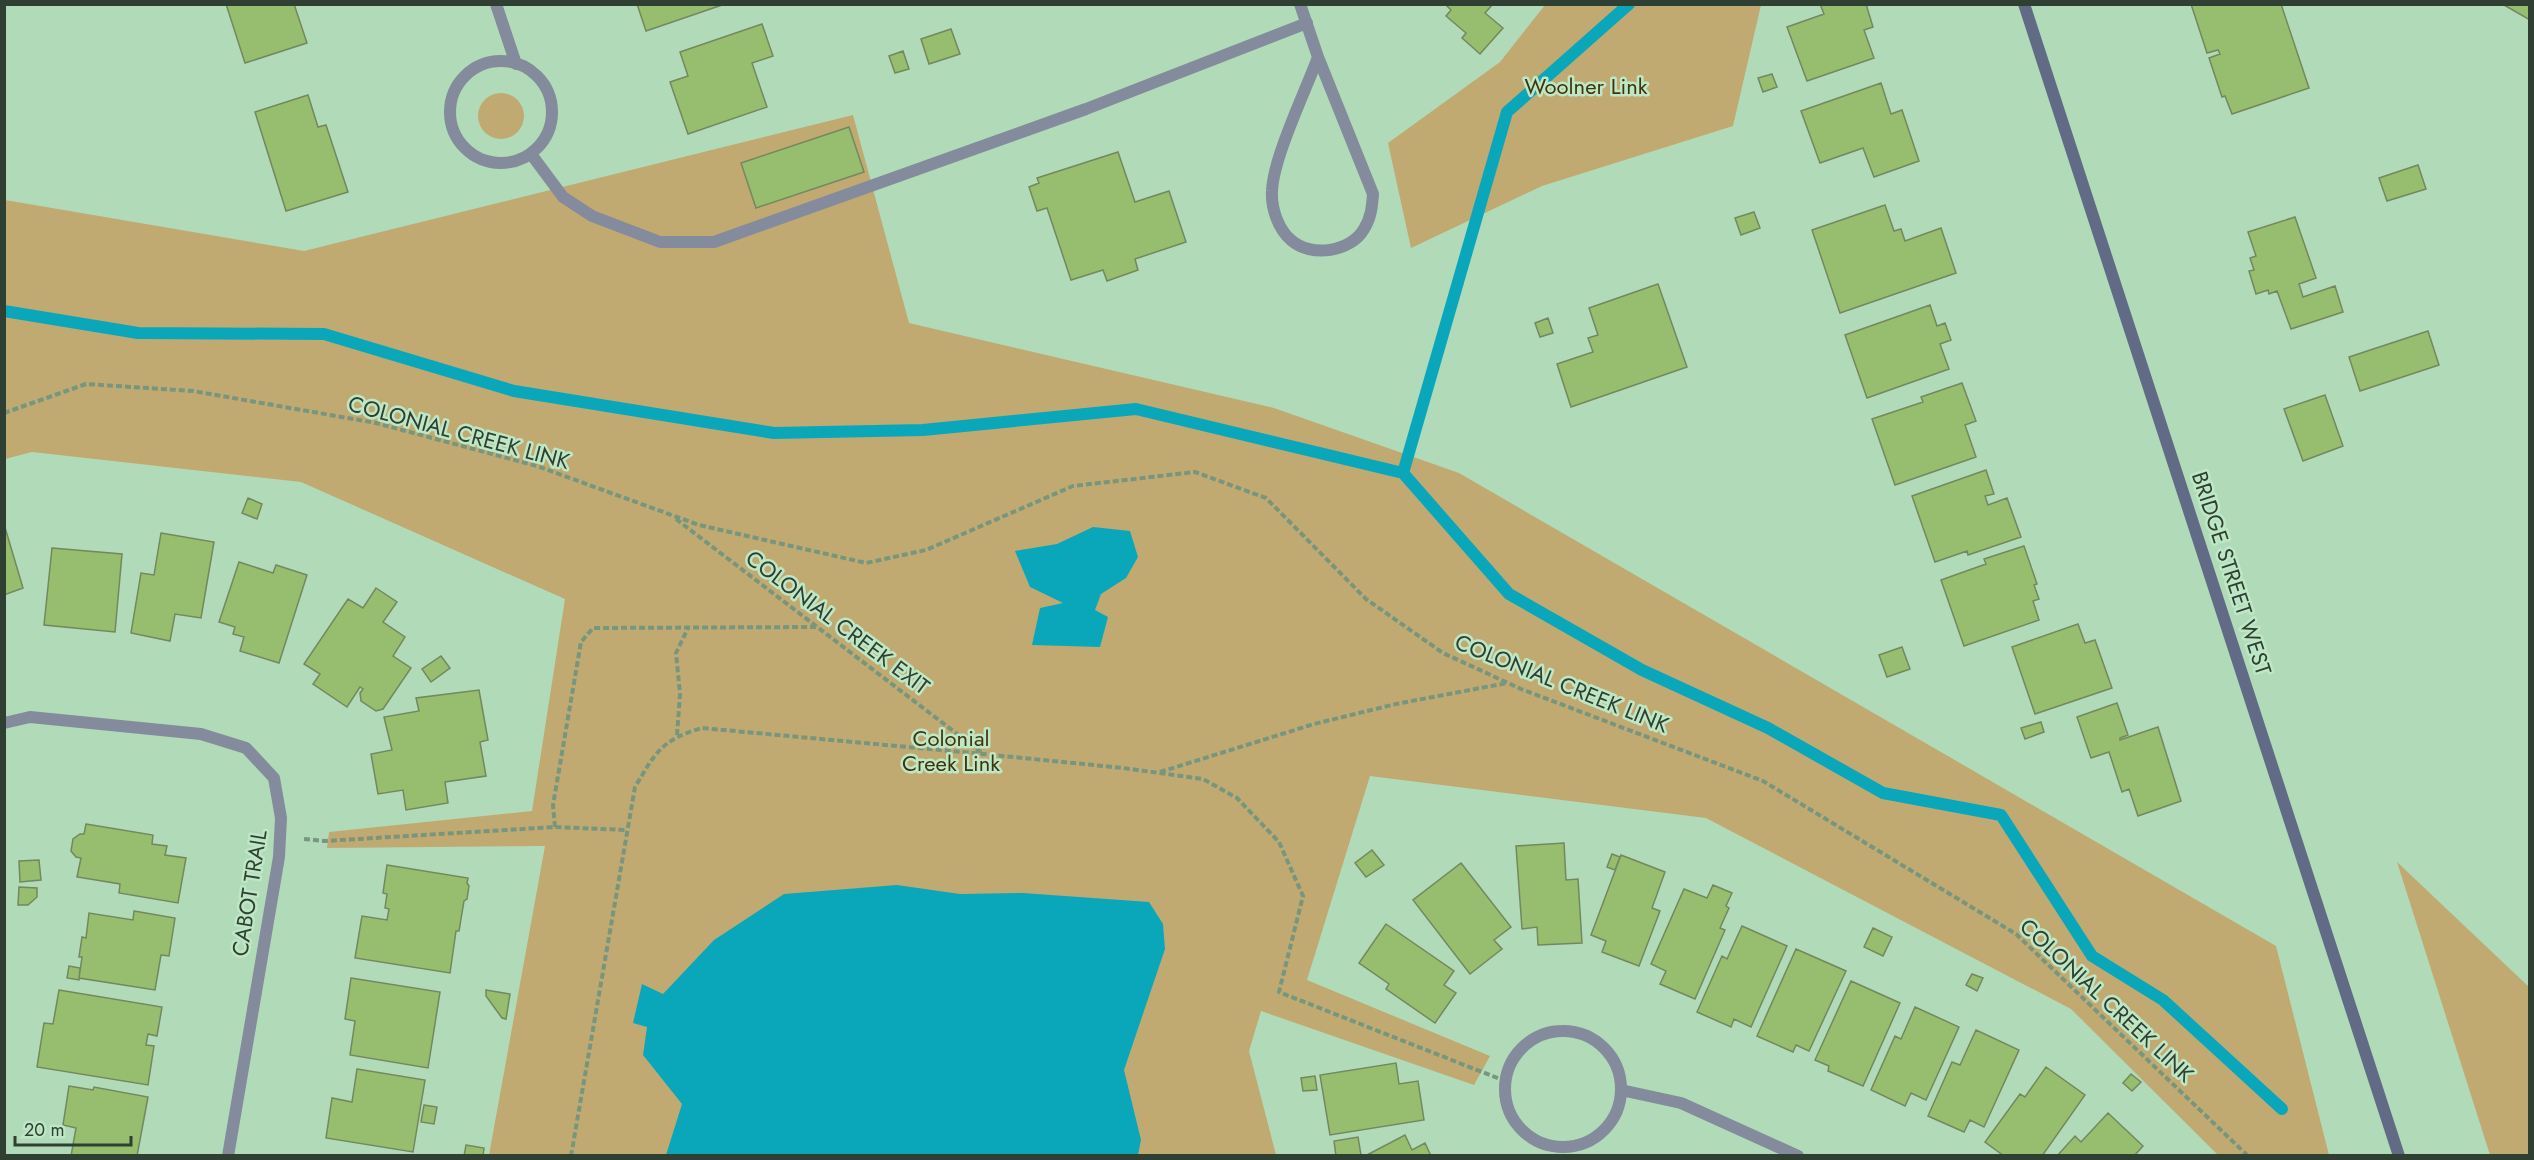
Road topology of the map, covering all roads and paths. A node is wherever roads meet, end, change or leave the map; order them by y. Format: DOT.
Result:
graph roads {
  1 [pos="496,4"];
  2 [pos="1300,4"];
  3 [pos="2024,4"];
  4 [pos="1307,23"];
  5 [pos="1318,57"];
  6 [pos="516,64"];
  7 [pos="531,154"];
  8 [pos="4,412"];
  9 [pos="672,516"];
  10 [pos="688,627"];
  11 [pos="817,627"];
  12 [pos="1508,682"];
  13 [pos="4,723"];
  14 [pos="677,735"];
  15 [pos="983,754"];
  16 [pos="1158,773"];
  17 [pos="555,827"];
  18 [pos="627,830"];
  19 [pos="282,836"];
  20 [pos="1505,1081"];
  21 [pos="1621,1090"];
  22 [pos="228,1155"];
  23 [pos="571,1155"];
  24 [pos="1798,1155"];
  25 [pos="2248,1155"];
  26 [pos="2399,1155"];
  1 -- 6 [label="street"];
  2 -- 4 [label="street"];
  3 -- 26 [label="main road, BRIDGE STREET WEST"];
  4 -- 5 [label="street"];
  4 -- 7 [label="street"];
  5 -- 5 [label="street"];
  6 -- 7 [label="street"];
  6 -- 7 [label="street"];
  8 -- 9 [label="path, COLONIAL CREEK LINK"];
  9 -- 11 [label="path, COLONIAL CREEK EXIT"];
  9 -- 12 [label="path, COLONIAL CREEK LINK"];
  10 -- 11 [label="path"];
  10 -- 14 [label="path"];
  10 -- 17 [label="path"];
  11 -- 15 [label="path, COLONIAL CREEK EXIT"];
  12 -- 16 [label="path"];
  12 -- 25 [label="path, COLONIAL CREEK LINK"];
  13 -- 19 [label="street, CABOT TRAIL"];
  14 -- 15 [label="path"];
  14 -- 18 [label="path"];
  15 -- 16 [label="path"];
  16 -- 20 [label="path"];
  17 -- 18 [label="path"];
  17 -- 19 [label="path"];
  18 -- 23 [label="path"];
  19 -- 22 [label="street, CABOT TRAIL"];
  20 -- 21 [label="street"];
  20 -- 21 [label="street"];
  21 -- 24 [label="street"];
}
